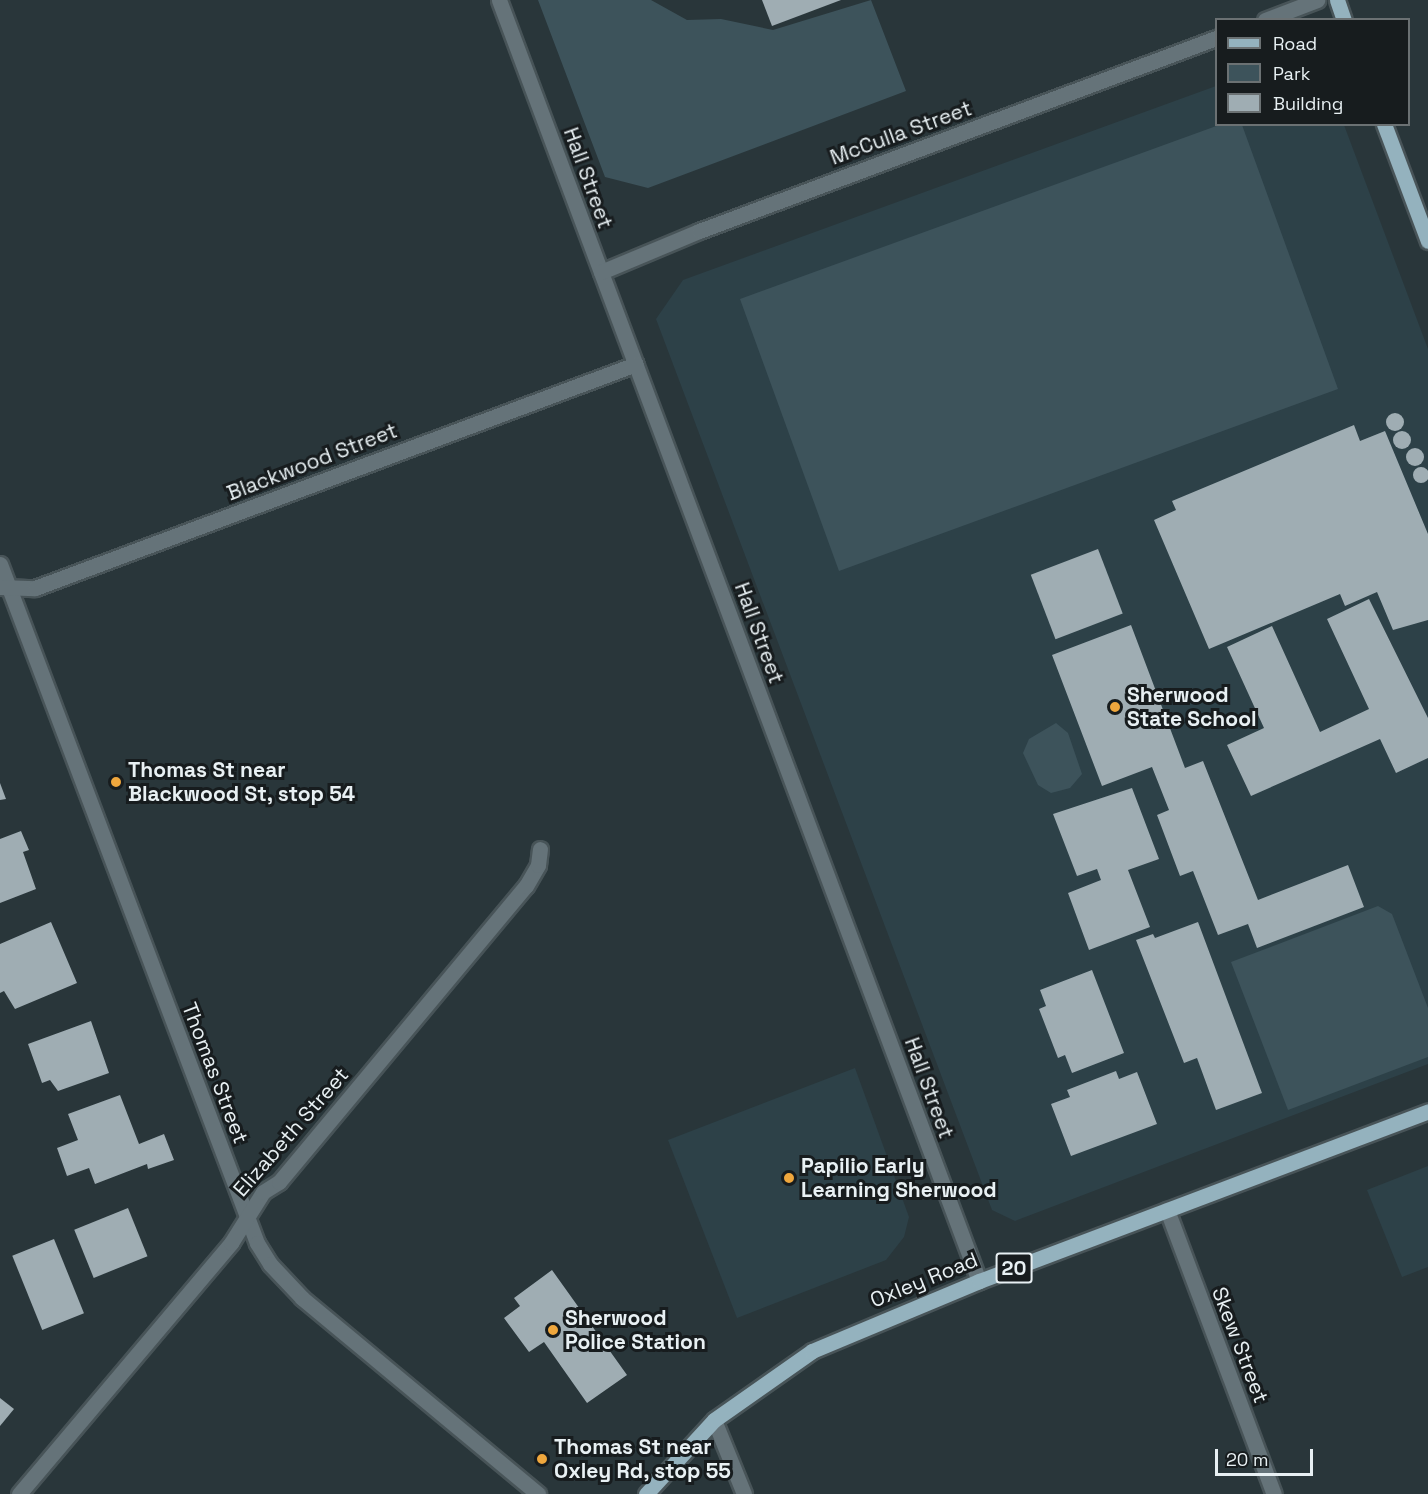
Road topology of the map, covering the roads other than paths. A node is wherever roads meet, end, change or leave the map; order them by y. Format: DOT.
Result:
graph roads {
  1 [pos="499,0"];
  2 [pos="1317,0"];
  3 [pos="1337,0"];
  4 [pos="1270,18"];
  5 [pos="1343,18"];
  6 [pos="1215,38"];
  7 [pos="1385,126"];
  8 [pos="1428,242"];
  9 [pos="601,272"];
  10 [pos="636,364"];
  11 [pos="0,564"];
  12 [pos="5,588"];
  13 [pos="540,849"];
  14 [pos="1428,1111"];
  15 [pos="1167,1210"];
  16 [pos="247,1217"];
  17 [pos="979,1281"];
  18 [pos="714,1420"];
  19 [pos="19,1494"];
  20 [pos="538,1494"];
  21 [pos="646,1494"];
  22 [pos="744,1494"];
  23 [pos="1274,1494"];
  1 -- 9 [label="street, Hall Street"];
  2 -- 4 [label="street"];
  3 -- 5 [label="main road"];
  6 -- 9 [label="street, McCulla Street"];
  7 -- 8 [label="main road"];
  9 -- 10 [label="street, Hall Street"];
  10 -- 12 [label="street, Blackwood Street"];
  10 -- 17 [label="street, Hall Street"];
  11 -- 12 [label="street, Thomas Street"];
  12 -- 16 [label="street, Thomas Street"];
  13 -- 16 [label="street, Elizabeth Street"];
  14 -- 15 [label="main road, Oxley Road / 20"];
  15 -- 17 [label="main road, Oxley Road / 20"];
  15 -- 23 [label="street, Skew Street"];
  16 -- 19 [label="street, Elizabeth Street"];
  16 -- 20 [label="street, Thomas Street"];
  17 -- 18 [label="main road, Oxley Road / 20"];
  18 -- 21 [label="main road, Oxley Road / 20"];
  18 -- 22 [label="street"];
}
